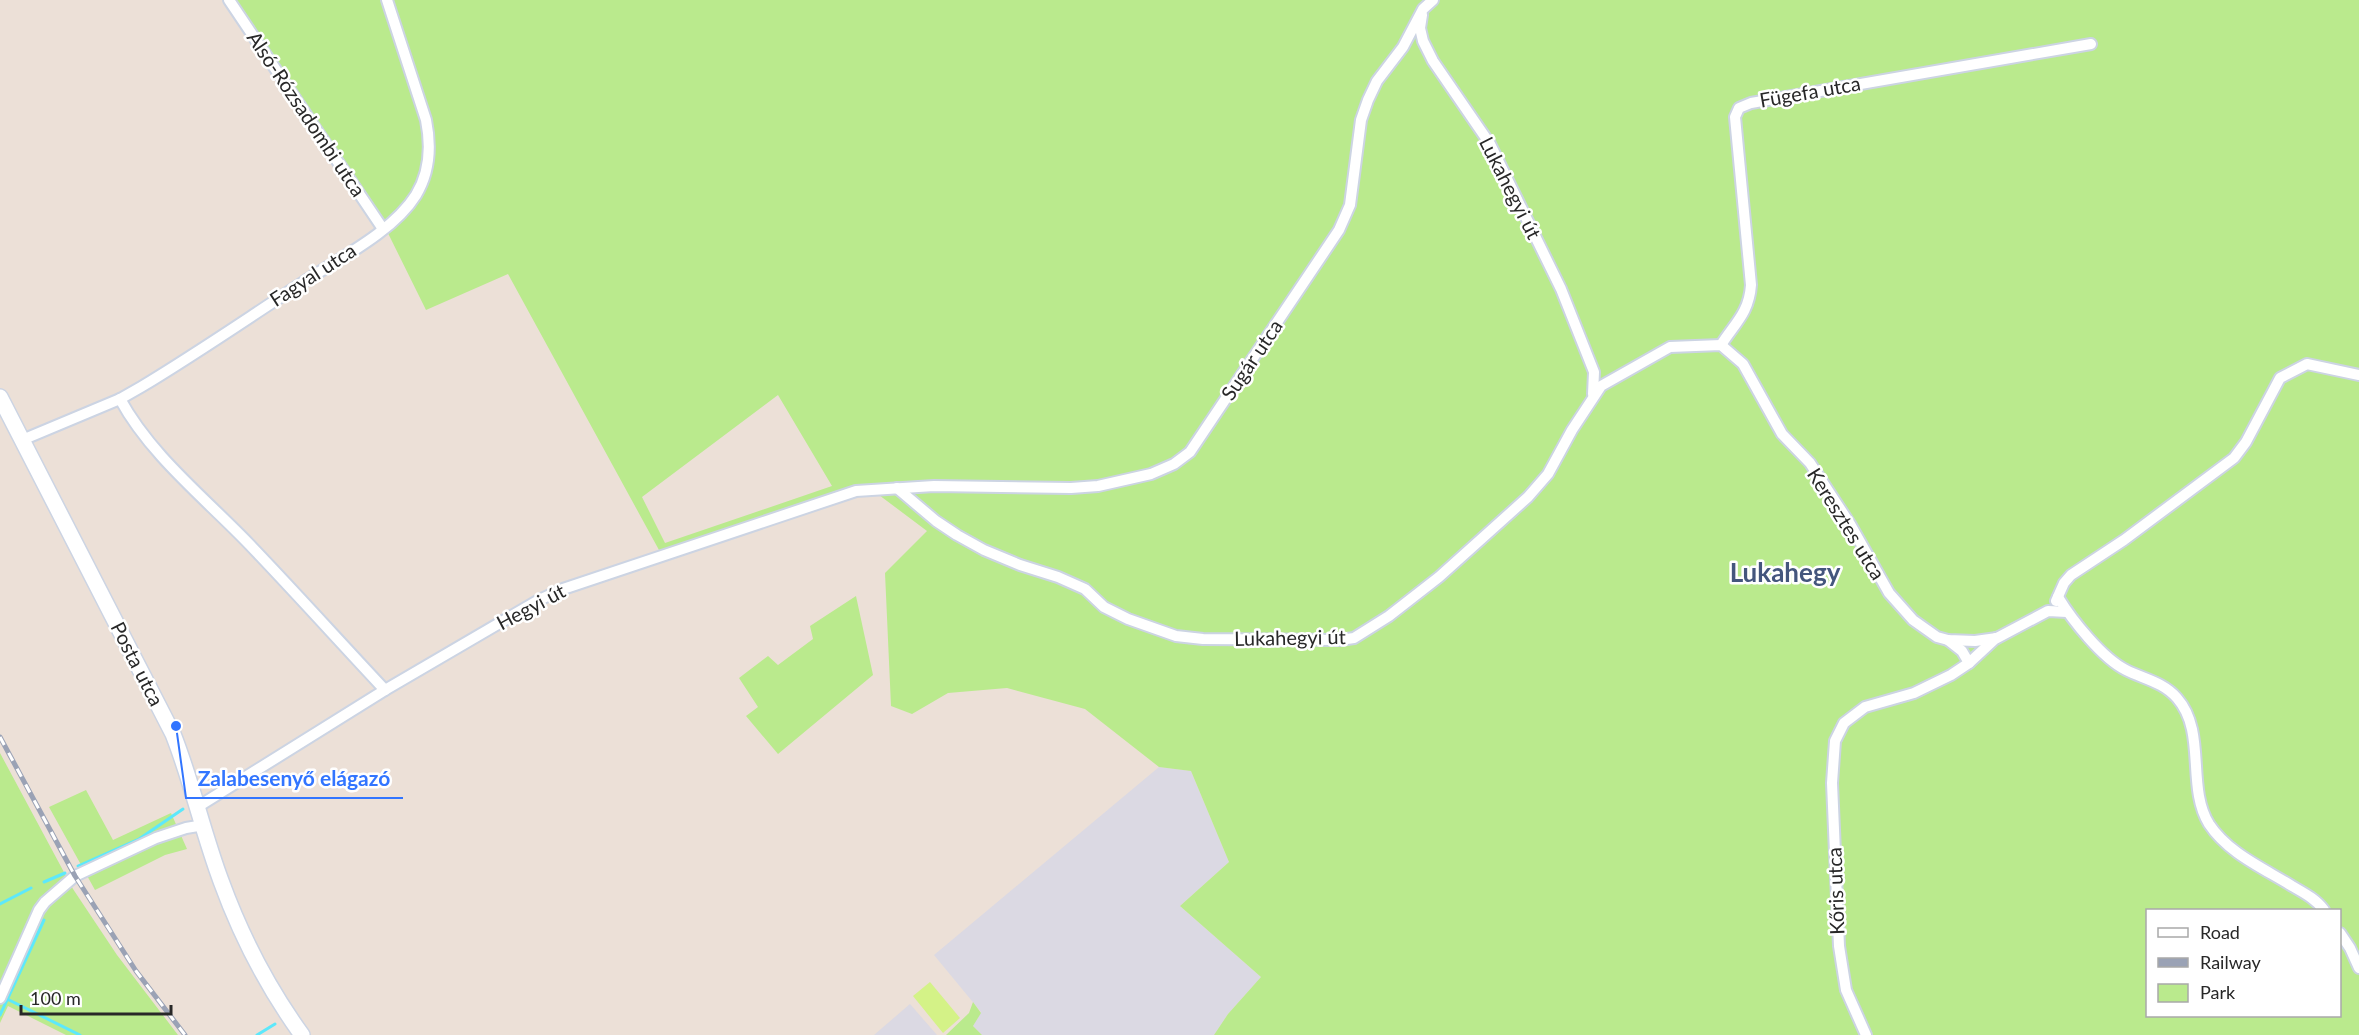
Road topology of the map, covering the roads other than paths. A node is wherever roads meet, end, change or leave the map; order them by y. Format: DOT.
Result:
graph roads {
  1 [pos="229,0"];
  2 [pos="387,0"];
  3 [pos="1433,0"];
  4 [pos="1423,5"];
  5 [pos="2091,44"];
  6 [pos="383,229"];
  7 [pos="1721,345"];
  8 [pos="1594,372"];
  9 [pos="2359,375"];
  10 [pos="1612,379"];
  11 [pos="1593,394"];
  12 [pos="0,397"];
  13 [pos="120,399"];
  14 [pos="22,440"];
  15 [pos="897,488"];
  16 [pos="2058,597"];
  17 [pos="2048,611"];
  18 [pos="2067,612"];
  19 [pos="1997,638"];
  20 [pos="1948,640"];
  21 [pos="1969,663"];
  22 [pos="385,690"];
  23 [pos="199,806"];
  24 [pos="204,825"];
  25 [pos="2323,909"];
  26 [pos="2341,934"];
  27 [pos="2359,968"];
  28 [pos="0,998"];
  29 [pos="302,1035"];
  30 [pos="1866,1035"];
  1 -- 6 [label="street, Alsó-Rózsadombi utca"];
  2 -- 6 [label="street, Fagyal utca"];
  3 -- 4 [label="street, Sugár utca"];
  4 -- 8 [label="street, Lukahegyi út"];
  4 -- 15 [label="street, Sugár utca"];
  5 -- 7 [label="street, Fügefa utca"];
  6 -- 13 [label="street, Fagyal utca"];
  7 -- 10 [label="street"];
  7 -- 20 [label="street, Keresztes utca"];
  8 -- 10 [label="street"];
  8 -- 11 [label="street"];
  9 -- 16 [label="street, Keresztes utca"];
  10 -- 11 [label="street, Lukahegyi út"];
  11 -- 15 [label="street, Lukahegyi út"];
  12 -- 14 [label="main road, Posta utca"];
  13 -- 14 [label="street, Fagyal utca"];
  13 -- 22 [label="street"];
  14 -- 23 [label="main road, Posta utca"];
  15 -- 22 [label="street, Hegyi út"];
  16 -- 17 [label="street, Keresztes utca"];
  16 -- 18 [label="street"];
  17 -- 18 [label="street"];
  17 -- 19 [label="street, Keresztes utca"];
  18 -- 25 [label="street"];
  19 -- 20 [label="street, Keresztes utca"];
  19 -- 21 [label="street"];
  20 -- 21 [label="street"];
  21 -- 30 [label="street, Kőris utca"];
  22 -- 23 [label="street, Hegyi út"];
  23 -- 24 [label="main road, Posta utca"];
  24 -- 28 [label="street"];
  24 -- 29 [label="main road, Posta utca"];
  26 -- 27 [label="street"];
}
